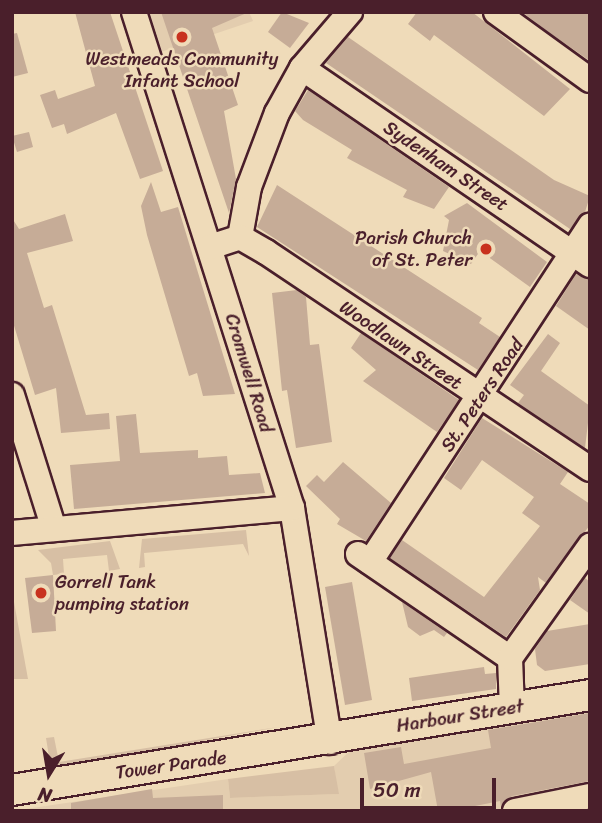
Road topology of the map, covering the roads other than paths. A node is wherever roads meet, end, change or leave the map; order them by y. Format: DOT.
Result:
graph roads {
  1 [pos="134,12"];
  2 [pos="350,12"];
  3 [pos="496,12"];
  4 [pos="302,68"];
  5 [pos="590,80"];
  6 [pos="590,226"];
  7 [pos="240,237"];
  8 [pos="210,247"];
  9 [pos="582,259"];
  10 [pos="12,395"];
  11 [pos="481,399"];
  12 [pos="590,469"];
  13 [pos="292,508"];
  14 [pos="54,529"];
  15 [pos="12,533"];
  16 [pos="586,560"];
  17 [pos="510,659"];
  18 [pos="590,695"];
  19 [pos="512,708"];
  20 [pos="330,742"];
  21 [pos="12,790"];
  22 [pos="590,796"];
  23 [pos="515,811"];
  1 -- 8 [label="street, Cromwell Road"];
  2 -- 4 [label="street"];
  3 -- 5 [label="street"];
  4 -- 7 [label="street"];
  4 -- 9 [label="street, Sydenham Street"];
  6 -- 9 [label="street, St. Peters Road"];
  7 -- 8 [label="street"];
  7 -- 11 [label="street, Woodlawn Street"];
  8 -- 13 [label="street, Cromwell Road"];
  9 -- 11 [label="street, St. Peters Road"];
  10 -- 14 [label="street"];
  11 -- 12 [label="street, Woodlawn Street"];
  11 -- 17 [label="street, St. Peters Road"];
  13 -- 14 [label="street"];
  13 -- 20 [label="street, Cromwell Road"];
  14 -- 15 [label="street"];
  16 -- 17 [label="street"];
  17 -- 19 [label="street"];
  18 -- 19 [label="main road, Harbour Street"];
  19 -- 20 [label="main road, Harbour Street"];
  20 -- 21 [label="main road, Tower Parade"];
  22 -- 23 [label="street"];
}
